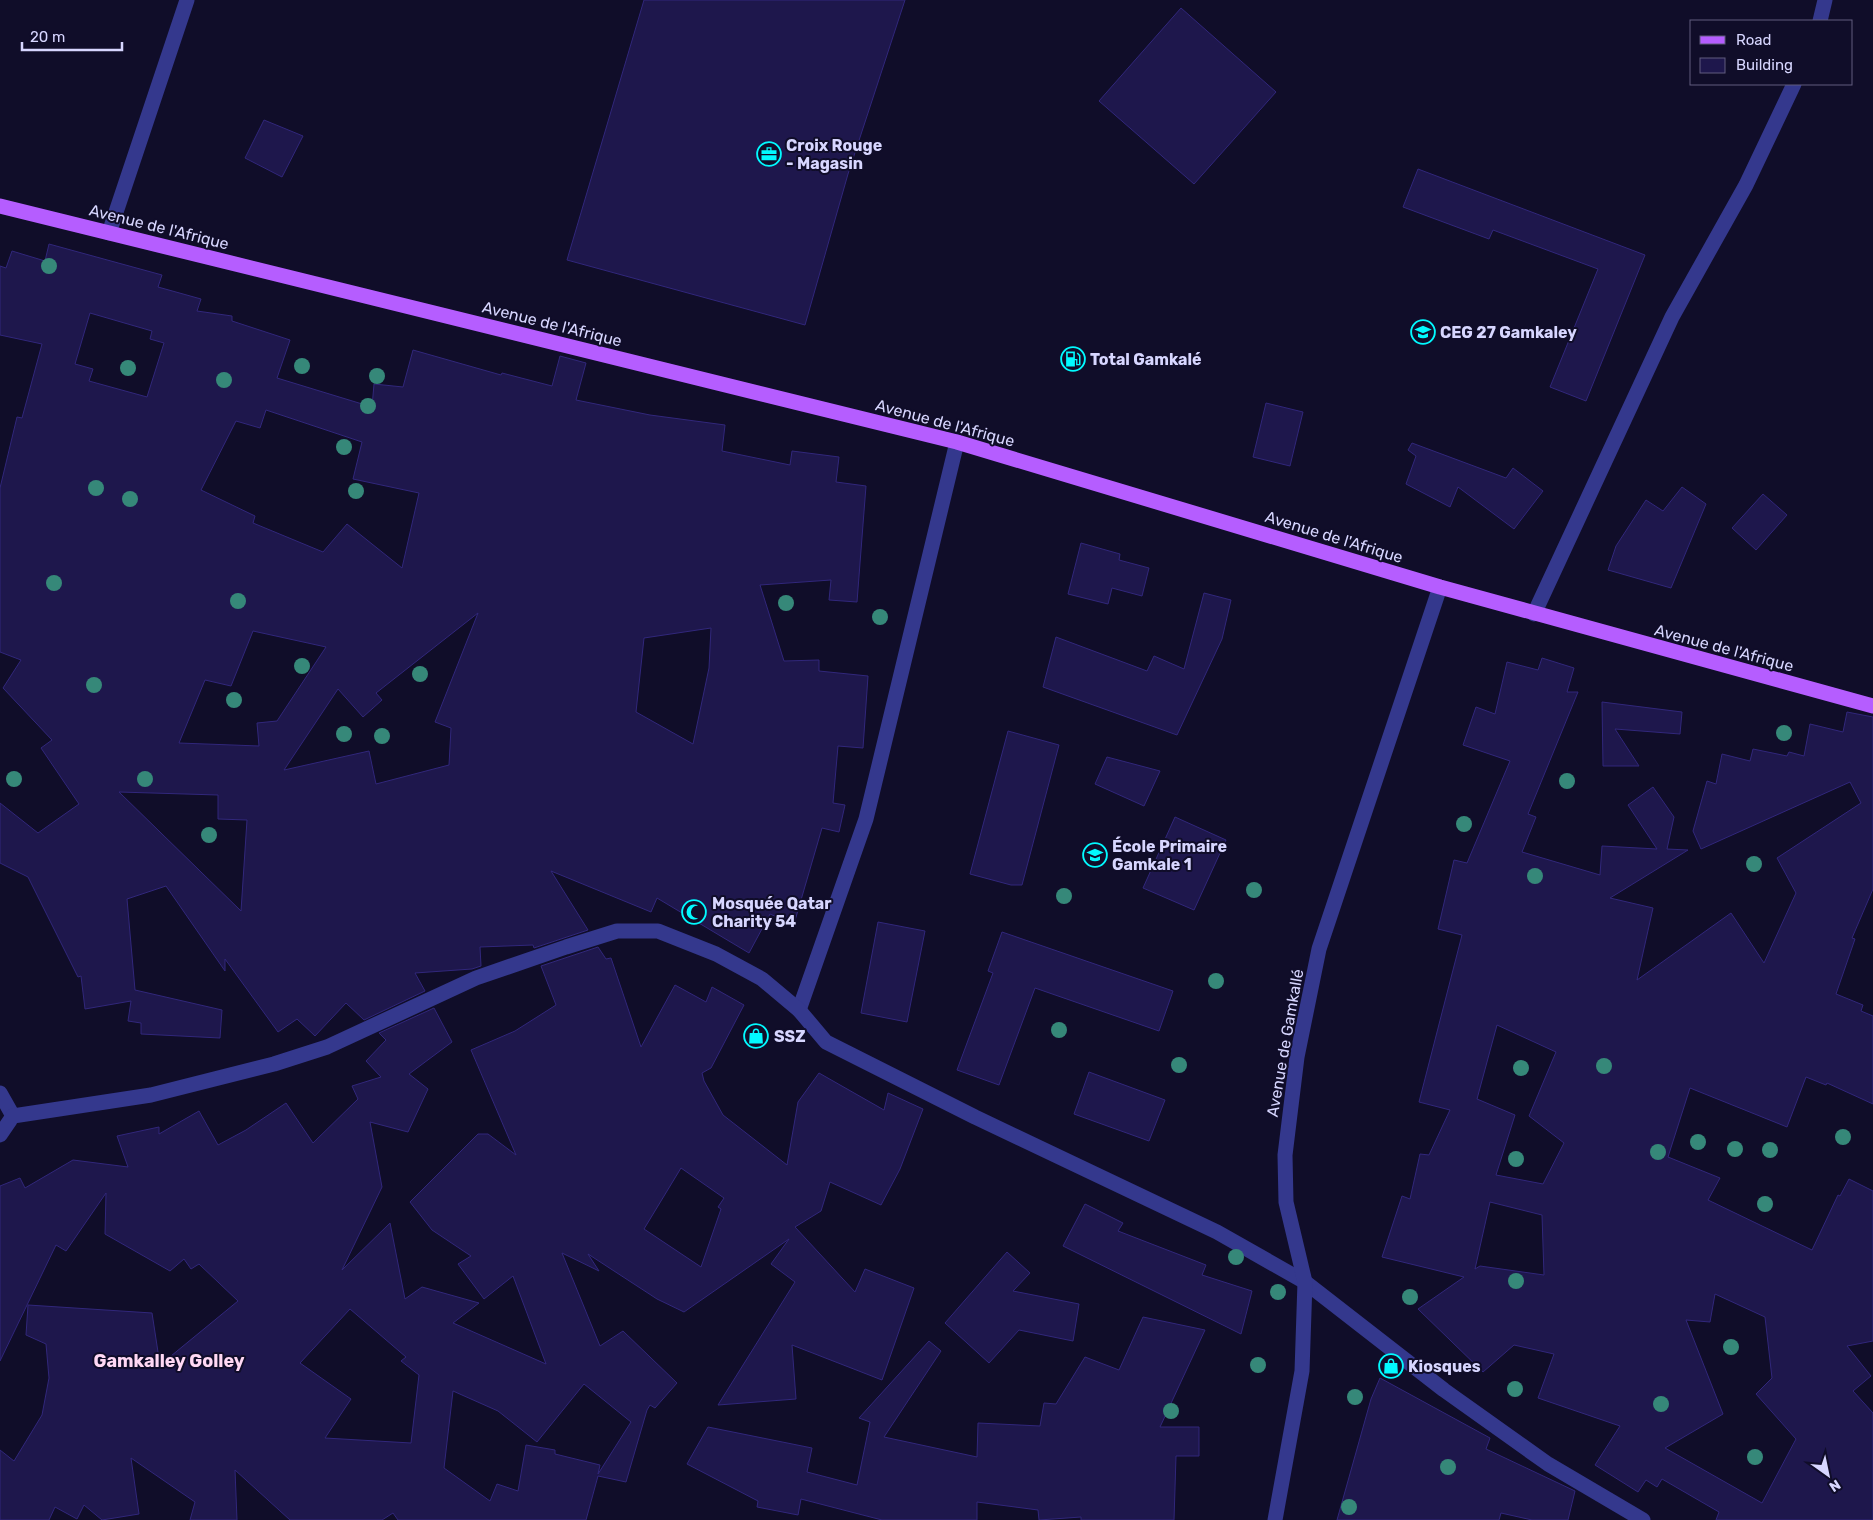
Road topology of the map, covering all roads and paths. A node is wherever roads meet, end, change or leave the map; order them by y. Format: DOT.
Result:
graph roads {
  1 [pos="187,0"];
  2 [pos="1825,0"];
  3 [pos="1820,20"];
  4 [pos="1794,85"];
  5 [pos="0,206"];
  6 [pos="109,233"];
  7 [pos="957,442"];
  8 [pos="1440,587"];
  9 [pos="1534,614"];
  10 [pos="1873,706"];
  11 [pos="799,1010"];
  12 [pos="0,1094"];
  13 [pos="13,1116"];
  14 [pos="0,1135"];
  15 [pos="1305,1282"];
  16 [pos="1275,1520"];
  17 [pos="1642,1520"];
  1 -- 6 [label="street"];
  2 -- 3 [label="street"];
  4 -- 9 [label="street"];
  5 -- 6 [label="main road, Avenue de l'Afrique"];
  6 -- 7 [label="main road, Avenue de l'Afrique"];
  7 -- 8 [label="main road, Avenue de l'Afrique"];
  7 -- 11 [label="street"];
  8 -- 9 [label="main road, Avenue de l'Afrique"];
  8 -- 15 [label="street, Avenue de Gamkallé"];
  9 -- 10 [label="main road, Avenue de l'Afrique"];
  11 -- 13 [label="street"];
  11 -- 15 [label="street"];
  12 -- 13 [label="street"];
  13 -- 14 [label="street"];
  15 -- 16 [label="street, Avenue de Gamkallé"];
  15 -- 17 [label="street"];
}
